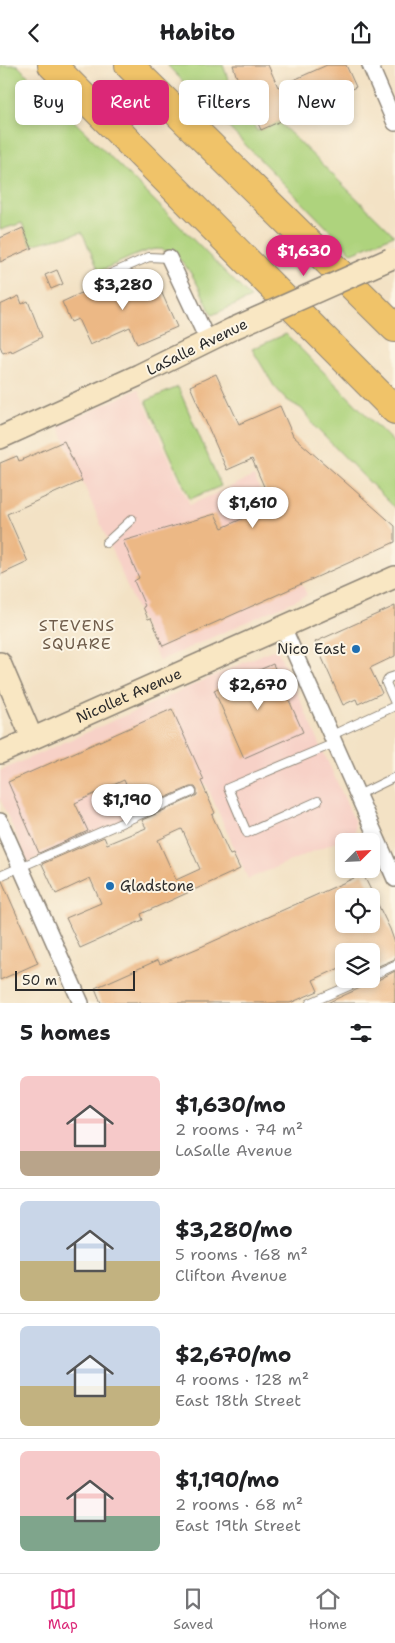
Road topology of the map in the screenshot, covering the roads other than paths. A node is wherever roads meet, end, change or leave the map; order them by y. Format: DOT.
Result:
graph roads {
  1 [pos="52,65"];
  2 [pos="129,65"];
  3 [pos="370,65"];
  4 [pos="395,120"];
  5 [pos="169,258"];
  6 [pos="392,258"];
  7 [pos="108,275"];
  8 [pos="395,329"];
  9 [pos="208,341"];
  10 [pos="395,411"];
  11 [pos="0,438"];
  12 [pos="132,519"];
  13 [pos="106,543"];
  14 [pos="395,577"];
  15 [pos="284,627"];
  16 [pos="0,663"];
  17 [pos="395,675"];
  18 [pos="395,705"];
  19 [pos="32,739"];
  20 [pos="333,739"];
  21 [pos="0,753"];
  22 [pos="395,777"];
  23 [pos="192,793"];
  24 [pos="358,795"];
  25 [pos="318,801"];
  26 [pos="0,821"];
  27 [pos="20,866"];
  28 [pos="0,876"];
  29 [pos="395,879"];
  30 [pos="395,965"];
  31 [pos="380,972"];
  32 [pos="344,988"];
  33 [pos="81,1003"];
  34 [pos="310,1003"];
  1 -- 10 [label="highway"];
  2 -- 8 [label="highway"];
  3 -- 4 [label="street"];
  5 -- 7 [label="lane"];
  5 -- 9 [label="street"];
  6 -- 9 [label="street, LaSalle Avenue, bridge"];
  9 -- 11 [label="street, LaSalle Avenue"];
  12 -- 13 [label="lane"];
  14 -- 15 [label="street, Nicollet Avenue"];
  15 -- 19 [label="street, Nicollet Avenue"];
  15 -- 20 [label="street"];
  16 -- 19 [label="street"];
  17 -- 18 [label="lane"];
  18 -- 20 [label="lane"];
  19 -- 21 [label="street, Nicollet Avenue"];
  20 -- 24 [label="street"];
  20 -- 25 [label="lane"];
  22 -- 24 [label="lane"];
  23 -- 27 [label="lane"];
  24 -- 29 [label="street"];
  26 -- 27 [label="street"];
  27 -- 28 [label="lane"];
  27 -- 33 [label="street"];
  30 -- 31 [label="lane"];
  32 -- 34 [label="lane"];
}
